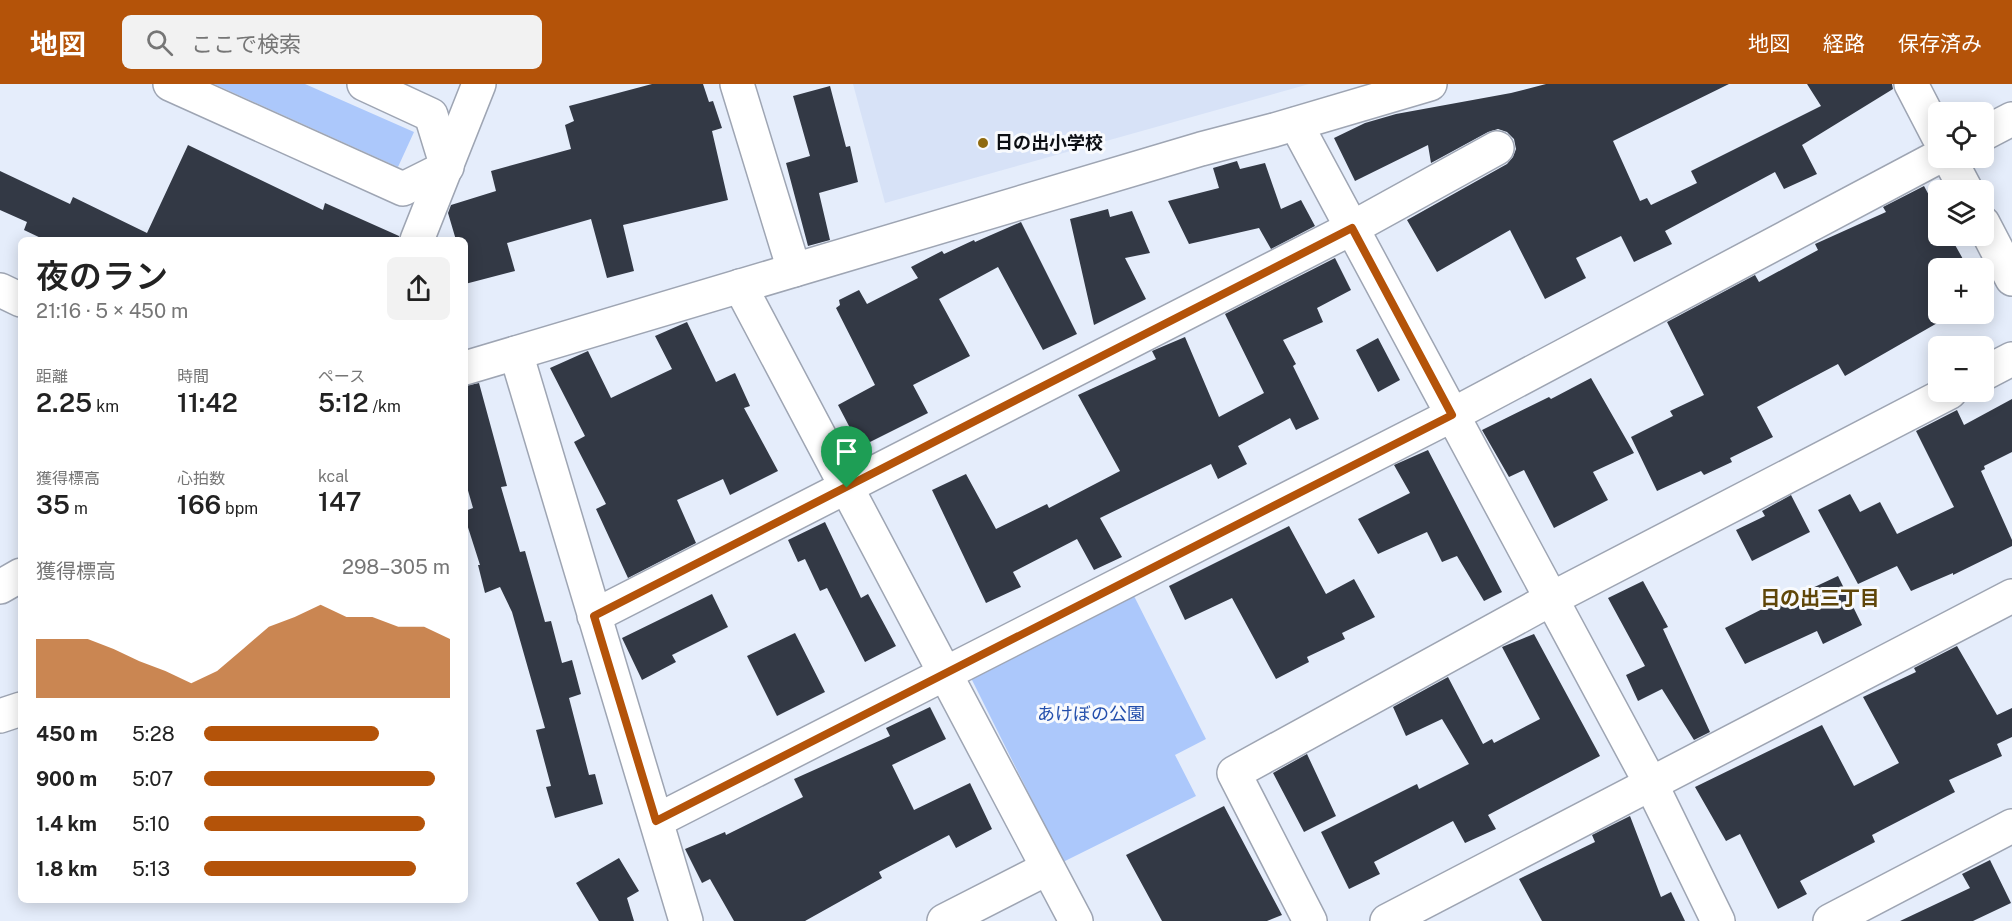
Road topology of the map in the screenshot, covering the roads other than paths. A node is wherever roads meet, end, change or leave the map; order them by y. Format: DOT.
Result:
graph roads {
  1 [pos="170,84"];
  2 [pos="364,84"];
  3 [pos="479,84"];
  4 [pos="737,84"];
  5 [pos="1430,84"];
  6 [pos="1911,84"];
  7 [pos="1928,117"];
  8 [pos="2012,119"];
  9 [pos="1296,124"];
  10 [pos="1994,128"];
  11 [pos="1497,148"];
  12 [pos="1928,162"];
  13 [pos="447,166"];
  14 [pos="1352,228"];
  15 [pos="418,237"];
  16 [pos="1994,244"];
  17 [pos="794,270"];
  18 [pos="2012,279"];
  19 [pos="740,286"];
  20 [pos="0,290"];
  21 [pos="18,299"];
  22 [pos="516,353"];
  23 [pos="2012,359"];
  24 [pos="468,367"];
  25 [pos="1994,368"];
  26 [pos="1931,402"];
  27 [pos="1452,415"];
  28 [pos="847,488"];
  29 [pos="18,577"];
  30 [pos="0,587"];
  31 [pos="2012,596"];
  32 [pos="1551,599"];
  33 [pos="594,616"];
  34 [pos="945,673"];
  35 [pos="18,710"];
  36 [pos="0,716"];
  37 [pos="1651,784"];
  38 [pos="656,821"];
  39 [pos="2012,826"];
  40 [pos="1048,868"];
  41 [pos="686,921"];
  42 [pos="944,921"];
  43 [pos="1076,921"];
  44 [pos="1310,921"];
  45 [pos="1387,921"];
  46 [pos="1718,921"];
  47 [pos="1830,921"];
  1 -- 13 [label="street"];
  2 -- 13 [label="street"];
  3 -- 13 [label="street"];
  4 -- 17 [label="street"];
  5 -- 9 [label="street"];
  6 -- 7 [label="street"];
  8 -- 10 [label="street"];
  9 -- 14 [label="street"];
  9 -- 17 [label="street"];
  11 -- 14 [label="street"];
  12 -- 27 [label="street"];
  13 -- 15 [label="street"];
  14 -- 27 [label="street"];
  14 -- 28 [label="street"];
  16 -- 18 [label="street"];
  17 -- 19 [label="street"];
  19 -- 22 [label="street"];
  19 -- 28 [label="street"];
  20 -- 21 [label="street"];
  22 -- 24 [label="street"];
  22 -- 33 [label="street"];
  23 -- 25 [label="street"];
  26 -- 32 [label="street"];
  27 -- 32 [label="street"];
  27 -- 34 [label="street"];
  28 -- 33 [label="street"];
  28 -- 34 [label="street"];
  29 -- 30 [label="street"];
  31 -- 37 [label="street"];
  32 -- 37 [label="street"];
  32 -- 44 [label="street"];
  33 -- 38 [label="street"];
  34 -- 38 [label="street"];
  34 -- 40 [label="street"];
  35 -- 36 [label="street"];
  37 -- 45 [label="street"];
  37 -- 46 [label="street"];
  38 -- 41 [label="street"];
  39 -- 47 [label="street"];
  40 -- 42 [label="street"];
  40 -- 43 [label="street"];
}
